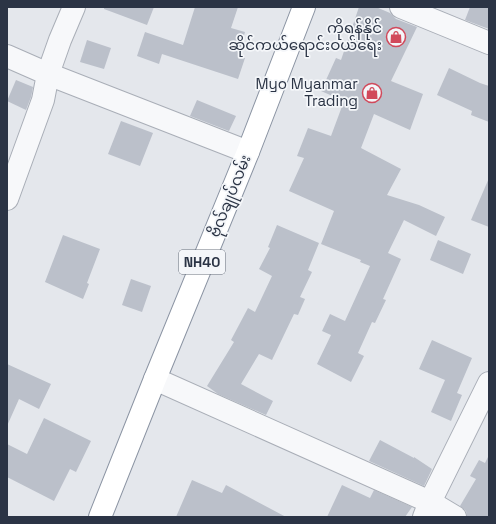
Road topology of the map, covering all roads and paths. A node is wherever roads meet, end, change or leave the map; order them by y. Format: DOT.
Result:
graph roads {
  1 [pos="74,7"];
  2 [pos="304,7"];
  3 [pos="401,7"];
  4 [pos="489,43"];
  5 [pos="7,56"];
  6 [pos="48,74"];
  7 [pos="248,152"];
  8 [pos="7,199"];
  9 [pos="155,379"];
  10 [pos="489,383"];
  11 [pos="427,510"];
  12 [pos="100,517"];
  13 [pos="454,517"];
  1 -- 6 [label="street"];
  2 -- 7 [label="highway, ဗိုလ်ချုပ်လမ်း / NH40"];
  3 -- 4 [label="street"];
  5 -- 6 [label="street"];
  6 -- 7 [label="street"];
  6 -- 8 [label="street"];
  7 -- 9 [label="highway, ဗိုလ်ချုပ်လမ်း / NH40"];
  9 -- 11 [label="street"];
  9 -- 12 [label="highway, ဗိုလ်ချုပ်လမ်း / NH40"];
  10 -- 11 [label="street"];
  11 -- 13 [label="street"];
}
